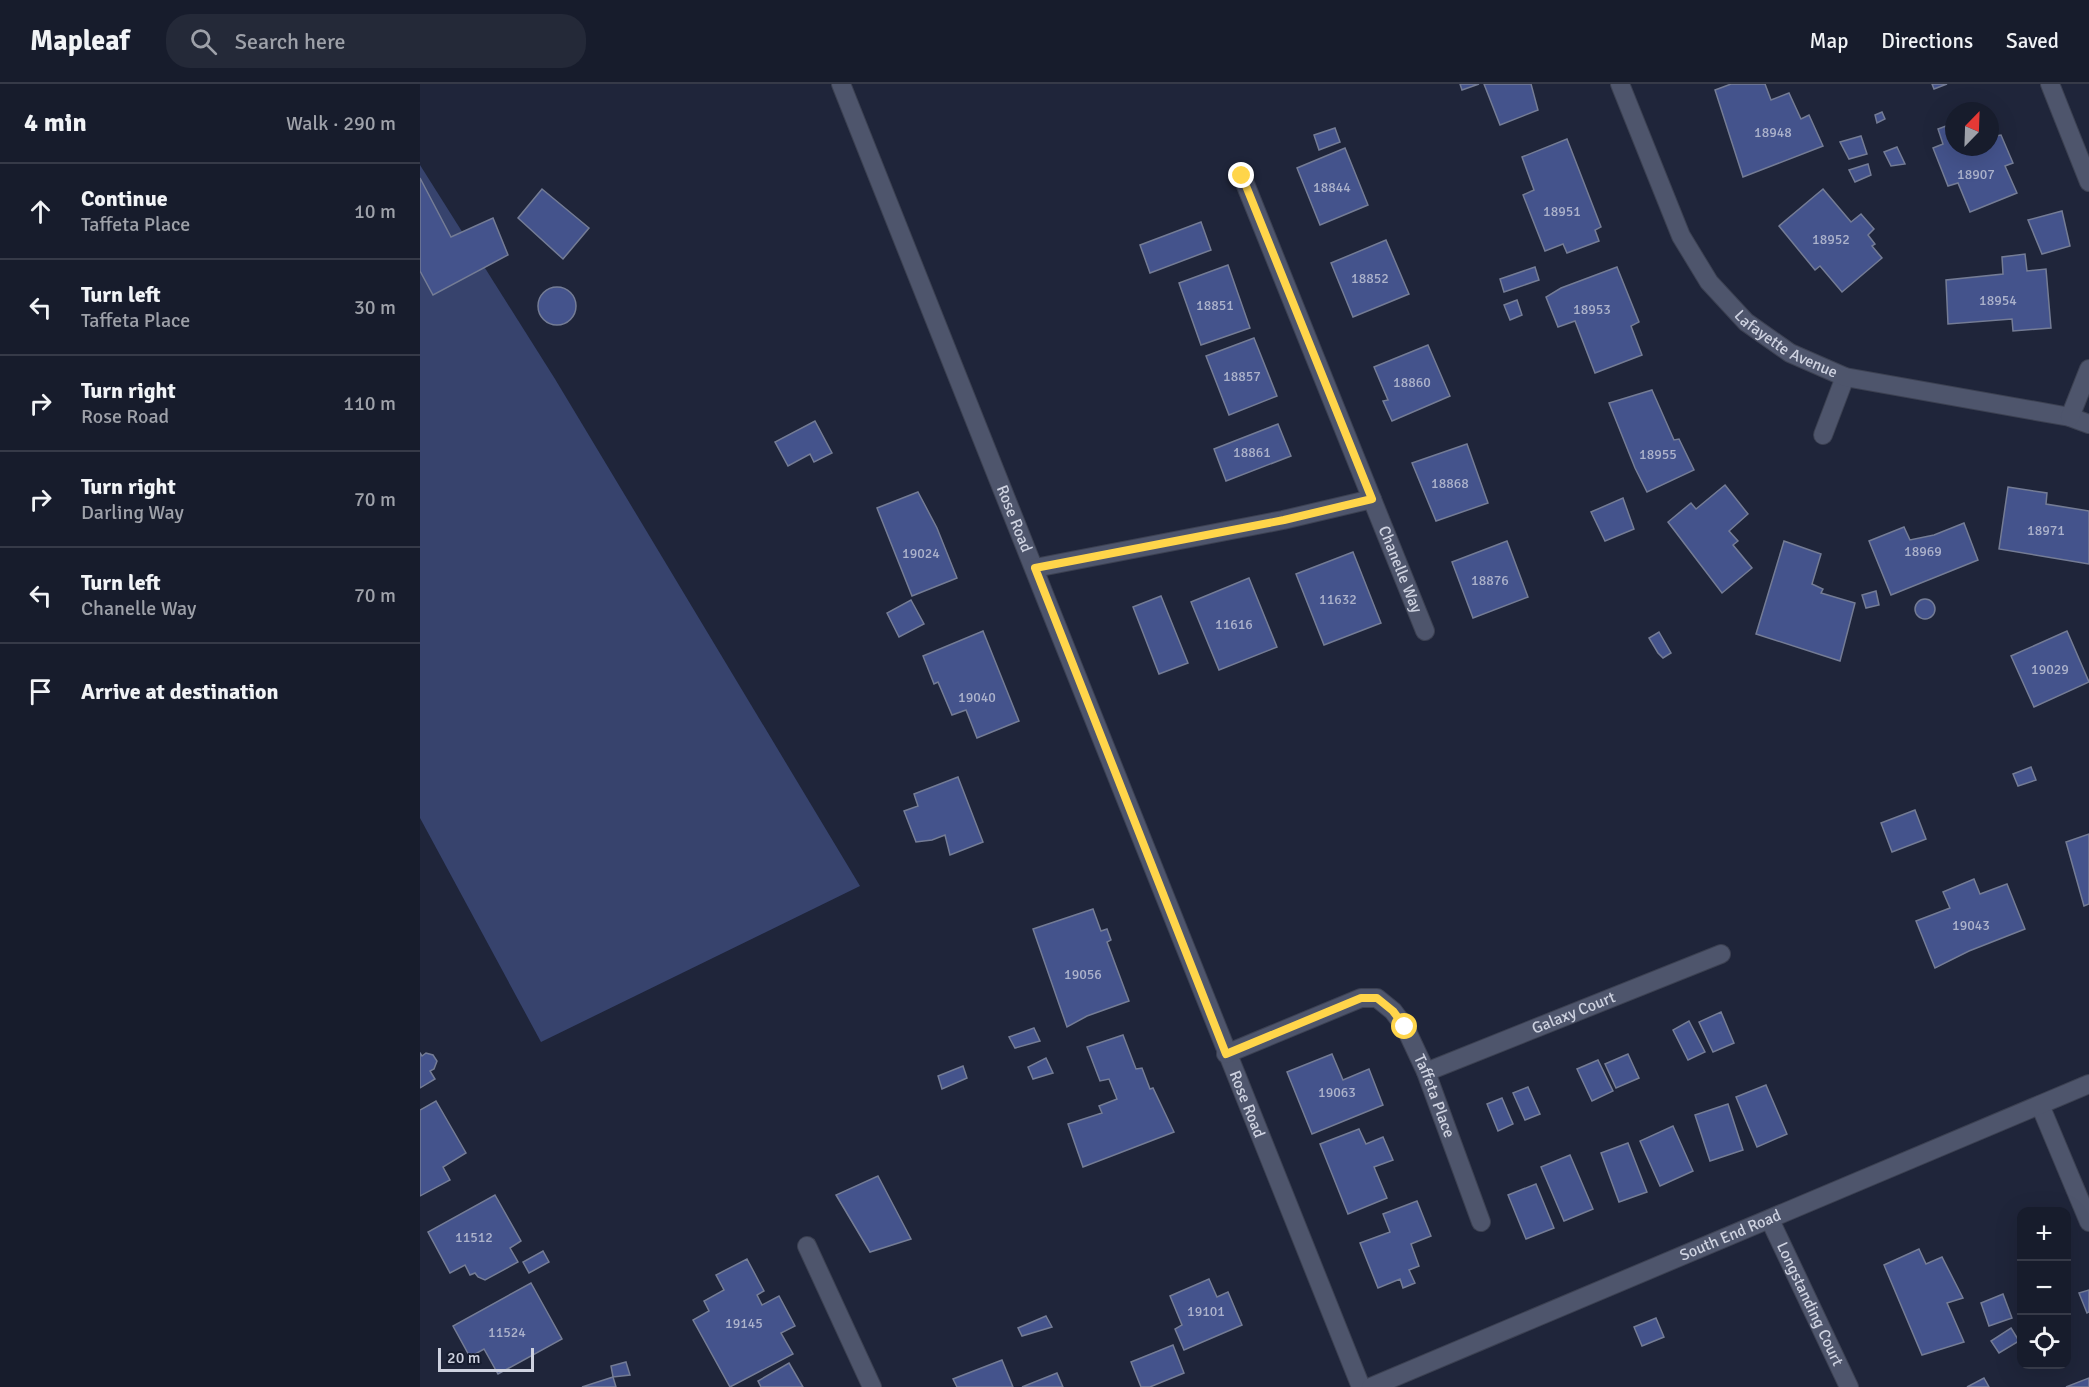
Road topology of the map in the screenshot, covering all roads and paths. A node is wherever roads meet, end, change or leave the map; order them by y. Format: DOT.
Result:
graph roads {
  1 [pos="841,84"];
  2 [pos="1620,84"];
  3 [pos="2050,84"];
  4 [pos="1242,176"];
  5 [pos="2089,182"];
  6 [pos="2089,369"];
  7 [pos="1845,377"];
  8 [pos="2070,417"];
  9 [pos="2089,424"];
  10 [pos="1823,435"];
  11 [pos="1372,499"];
  12 [pos="1035,568"];
  13 [pos="1425,631"];
  14 [pos="1721,954"];
  15 [pos="1226,1054"];
  16 [pos="1426,1072"];
  17 [pos="2089,1084"];
  18 [pos="2040,1105"];
  19 [pos="1770,1220"];
  20 [pos="1481,1222"];
  21 [pos="2089,1222"];
  22 [pos="807,1246"];
  23 [pos="872,1387"];
  24 [pos="1361,1387"];
  25 [pos="1371,1387"];
  26 [pos="1849,1387"];
  1 -- 12 [label="street, Rose Road"];
  2 -- 7 [label="street, Lafayette Avenue"];
  3 -- 5 [label="street"];
  4 -- 11 [label="street, Chanelle Way"];
  6 -- 8 [label="street"];
  7 -- 8 [label="street, Lafayette Avenue"];
  7 -- 10 [label="street"];
  8 -- 9 [label="street, Lafayette Avenue"];
  11 -- 12 [label="street"];
  11 -- 13 [label="street, Chanelle Way"];
  12 -- 15 [label="street, Rose Road"];
  14 -- 16 [label="street, Galaxy Court"];
  15 -- 16 [label="street, Taffeta Place"];
  15 -- 24 [label="street, Rose Road"];
  16 -- 20 [label="street, Taffeta Place"];
  17 -- 18 [label="street, South End Road"];
  18 -- 19 [label="street, South End Road"];
  18 -- 21 [label="street"];
  19 -- 25 [label="street, South End Road"];
  19 -- 26 [label="street, Longstanding Court"];
  22 -- 23 [label="street"];
}
